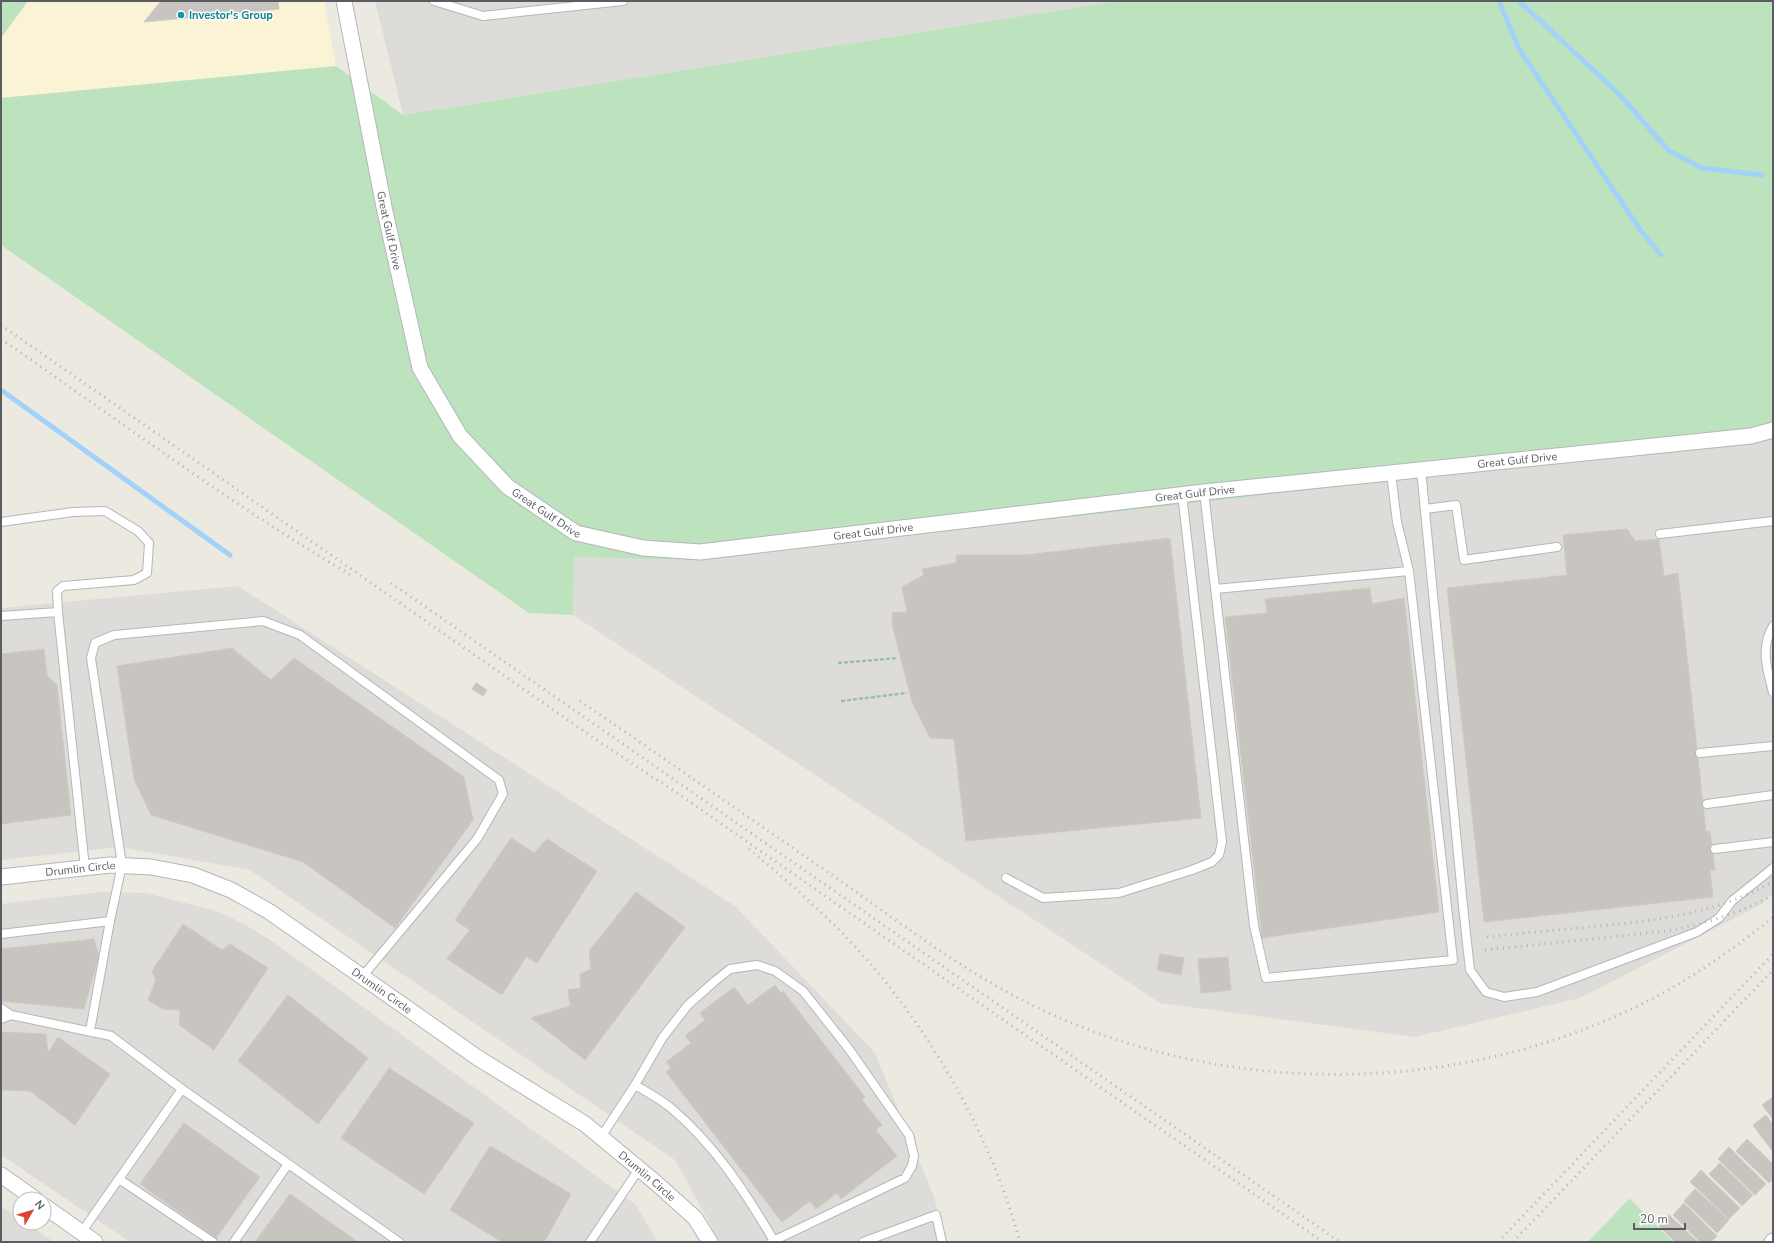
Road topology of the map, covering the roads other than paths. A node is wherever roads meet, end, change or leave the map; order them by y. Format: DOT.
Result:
graph roads {
  1 [pos="344,1"];
  2 [pos="434,1"];
  3 [pos="623,1"];
  4 [pos="1773,430"];
  5 [pos="1421,470"];
  6 [pos="1391,473"];
  7 [pos="1204,492"];
  8 [pos="1182,494"];
  9 [pos="1425,509"];
  10 [pos="1773,521"];
  11 [pos="1,522"];
  12 [pos="1660,534"];
  13 [pos="1556,547"];
  14 [pos="1409,571"];
  15 [pos="1215,589"];
  16 [pos="58,612"];
  17 [pos="1,616"];
  18 [pos="1773,626"];
  19 [pos="1773,692"];
  20 [pos="1773,746"];
  21 [pos="1700,753"];
  22 [pos="1773,795"];
  23 [pos="1707,804"];
  24 [pos="1773,842"];
  25 [pos="1715,849"];
  26 [pos="122,866"];
  27 [pos="85,868"];
  28 [pos="1773,868"];
  29 [pos="1,877"];
  30 [pos="1006,878"];
  31 [pos="110,921"];
  32 [pos="1,934"];
  33 [pos="362,977"];
  34 [pos="1,1008"];
  35 [pos="12,1015"];
  36 [pos="1,1019"];
  37 [pos="90,1031"];
  38 [pos="635,1085"];
  39 [pos="182,1089"];
  40 [pos="601,1137"];
  41 [pos="288,1164"];
  42 [pos="640,1169"];
  43 [pos="1,1175"];
  44 [pos="119,1179"];
  45 [pos="24,1191"];
  46 [pos="52,1212"];
  47 [pos="81,1232"];
  48 [pos="387,1239"];
  49 [pos="773,1241"];
  50 [pos="95,1242"];
  51 [pos="213,1242"];
  52 [pos="234,1242"];
  53 [pos="399,1242"];
  54 [pos="590,1242"];
  55 [pos="710,1242"];
  56 [pos="863,1242"];
  57 [pos="942,1242"];
  1 -- 8 [label="street, Great Gulf Drive"];
  2 -- 3 [label="lane"];
  4 -- 5 [label="street, Great Gulf Drive"];
  5 -- 6 [label="street, Great Gulf Drive"];
  5 -- 9 [label="lane"];
  6 -- 7 [label="street, Great Gulf Drive"];
  6 -- 14 [label="lane"];
  7 -- 8 [label="street, Great Gulf Drive"];
  7 -- 15 [label="lane"];
  8 -- 30 [label="lane"];
  9 -- 13 [label="lane"];
  9 -- 28 [label="lane"];
  10 -- 12 [label="lane"];
  11 -- 16 [label="lane"];
  14 -- 15 [label="lane"];
  14 -- 15 [label="lane"];
  16 -- 17 [label="lane"];
  16 -- 27 [label="lane"];
  18 -- 19 [label="lane"];
  20 -- 21 [label="lane"];
  22 -- 23 [label="lane"];
  24 -- 25 [label="lane"];
  26 -- 27 [label="street, Drumlin Circle"];
  26 -- 31 [label="lane"];
  26 -- 33 [label="street, Drumlin Circle"];
  26 -- 33 [label="lane"];
  27 -- 29 [label="street, Drumlin Circle"];
  31 -- 32 [label="lane"];
  31 -- 37 [label="lane"];
  33 -- 40 [label="street, Drumlin Circle"];
  34 -- 35 [label="lane"];
  35 -- 36 [label="lane"];
  35 -- 37 [label="lane"];
  37 -- 39 [label="lane"];
  38 -- 40 [label="lane"];
  38 -- 49 [label="lane"];
  38 -- 49 [label="lane"];
  39 -- 41 [label="lane"];
  39 -- 44 [label="lane"];
  40 -- 42 [label="street, Drumlin Circle"];
  41 -- 48 [label="lane"];
  41 -- 52 [label="lane"];
  42 -- 54 [label="lane"];
  42 -- 55 [label="street, Drumlin Circle"];
  43 -- 45 [label="street"];
  44 -- 47 [label="lane"];
  44 -- 51 [label="lane"];
  46 -- 47 [label="street"];
  47 -- 50 [label="street"];
  48 -- 53 [label="lane"];
  56 -- 57 [label="lane"];
}
